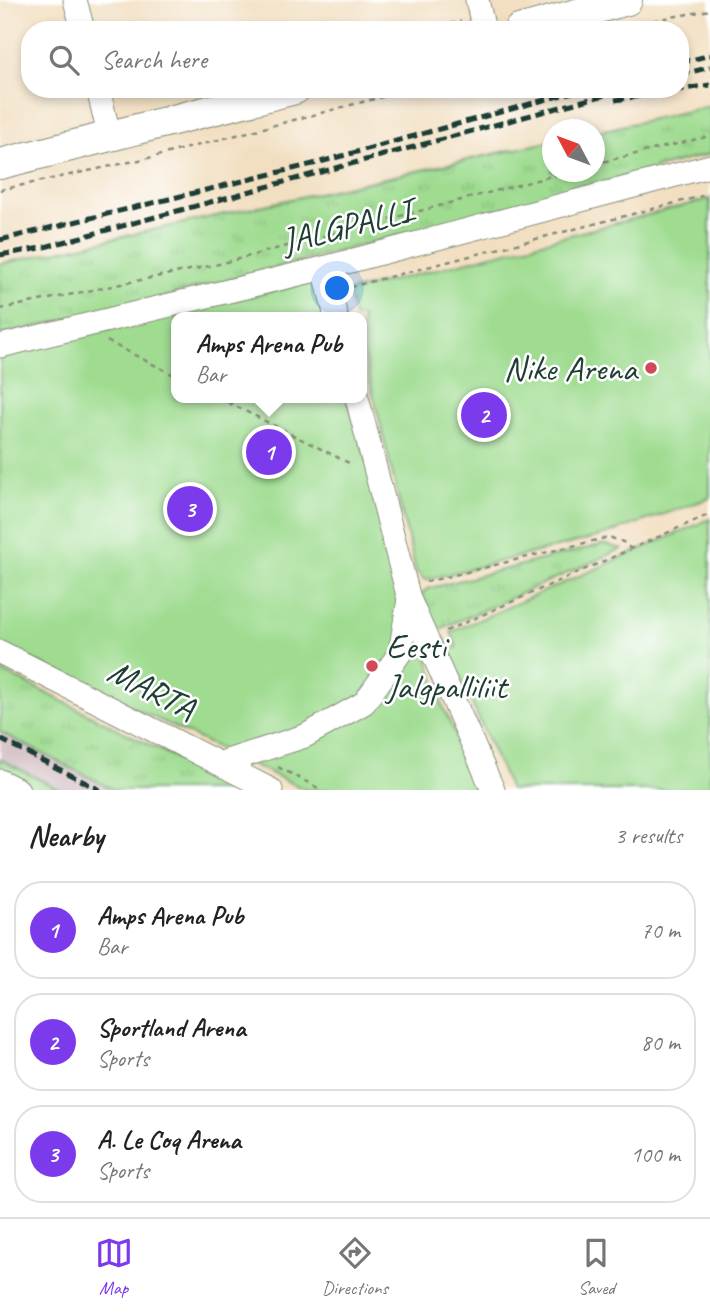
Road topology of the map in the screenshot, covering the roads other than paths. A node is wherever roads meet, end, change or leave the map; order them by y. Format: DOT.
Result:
graph roads {
  1 [pos="75,0"];
  2 [pos="477,0"];
  3 [pos="627,0"];
  4 [pos="81,21"];
  5 [pos="482,21"];
  6 [pos="551,21"];
  7 [pos="100,98"];
  8 [pos="261,98"];
  9 [pos="110,138"];
  10 [pos="0,164"];
  11 [pos="710,166"];
  12 [pos="324,268"];
  13 [pos="335,312"];
  14 [pos="0,346"];
  15 [pos="358,403"];
  16 [pos="408,593"];
  17 [pos="0,652"];
  18 [pos="221,763"];
  19 [pos="0,781"];
  20 [pos="18,790"];
  21 [pos="271,790"];
  22 [pos="494,790"];
  1 -- 4 [label="street"];
  2 -- 5 [label="street"];
  3 -- 6 [label="main road"];
  7 -- 9 [label="street"];
  8 -- 9 [label="main road"];
  9 -- 10 [label="main road"];
  11 -- 12 [label="street, JALGPALLI"];
  12 -- 13 [label="street"];
  12 -- 14 [label="street, JALGPALLI"];
  15 -- 16 [label="street"];
  16 -- 18 [label="street"];
  16 -- 22 [label="street"];
  17 -- 18 [label="street, MARTA"];
  18 -- 21 [label="street, MARTA"];
  19 -- 20 [label="street"];
}
